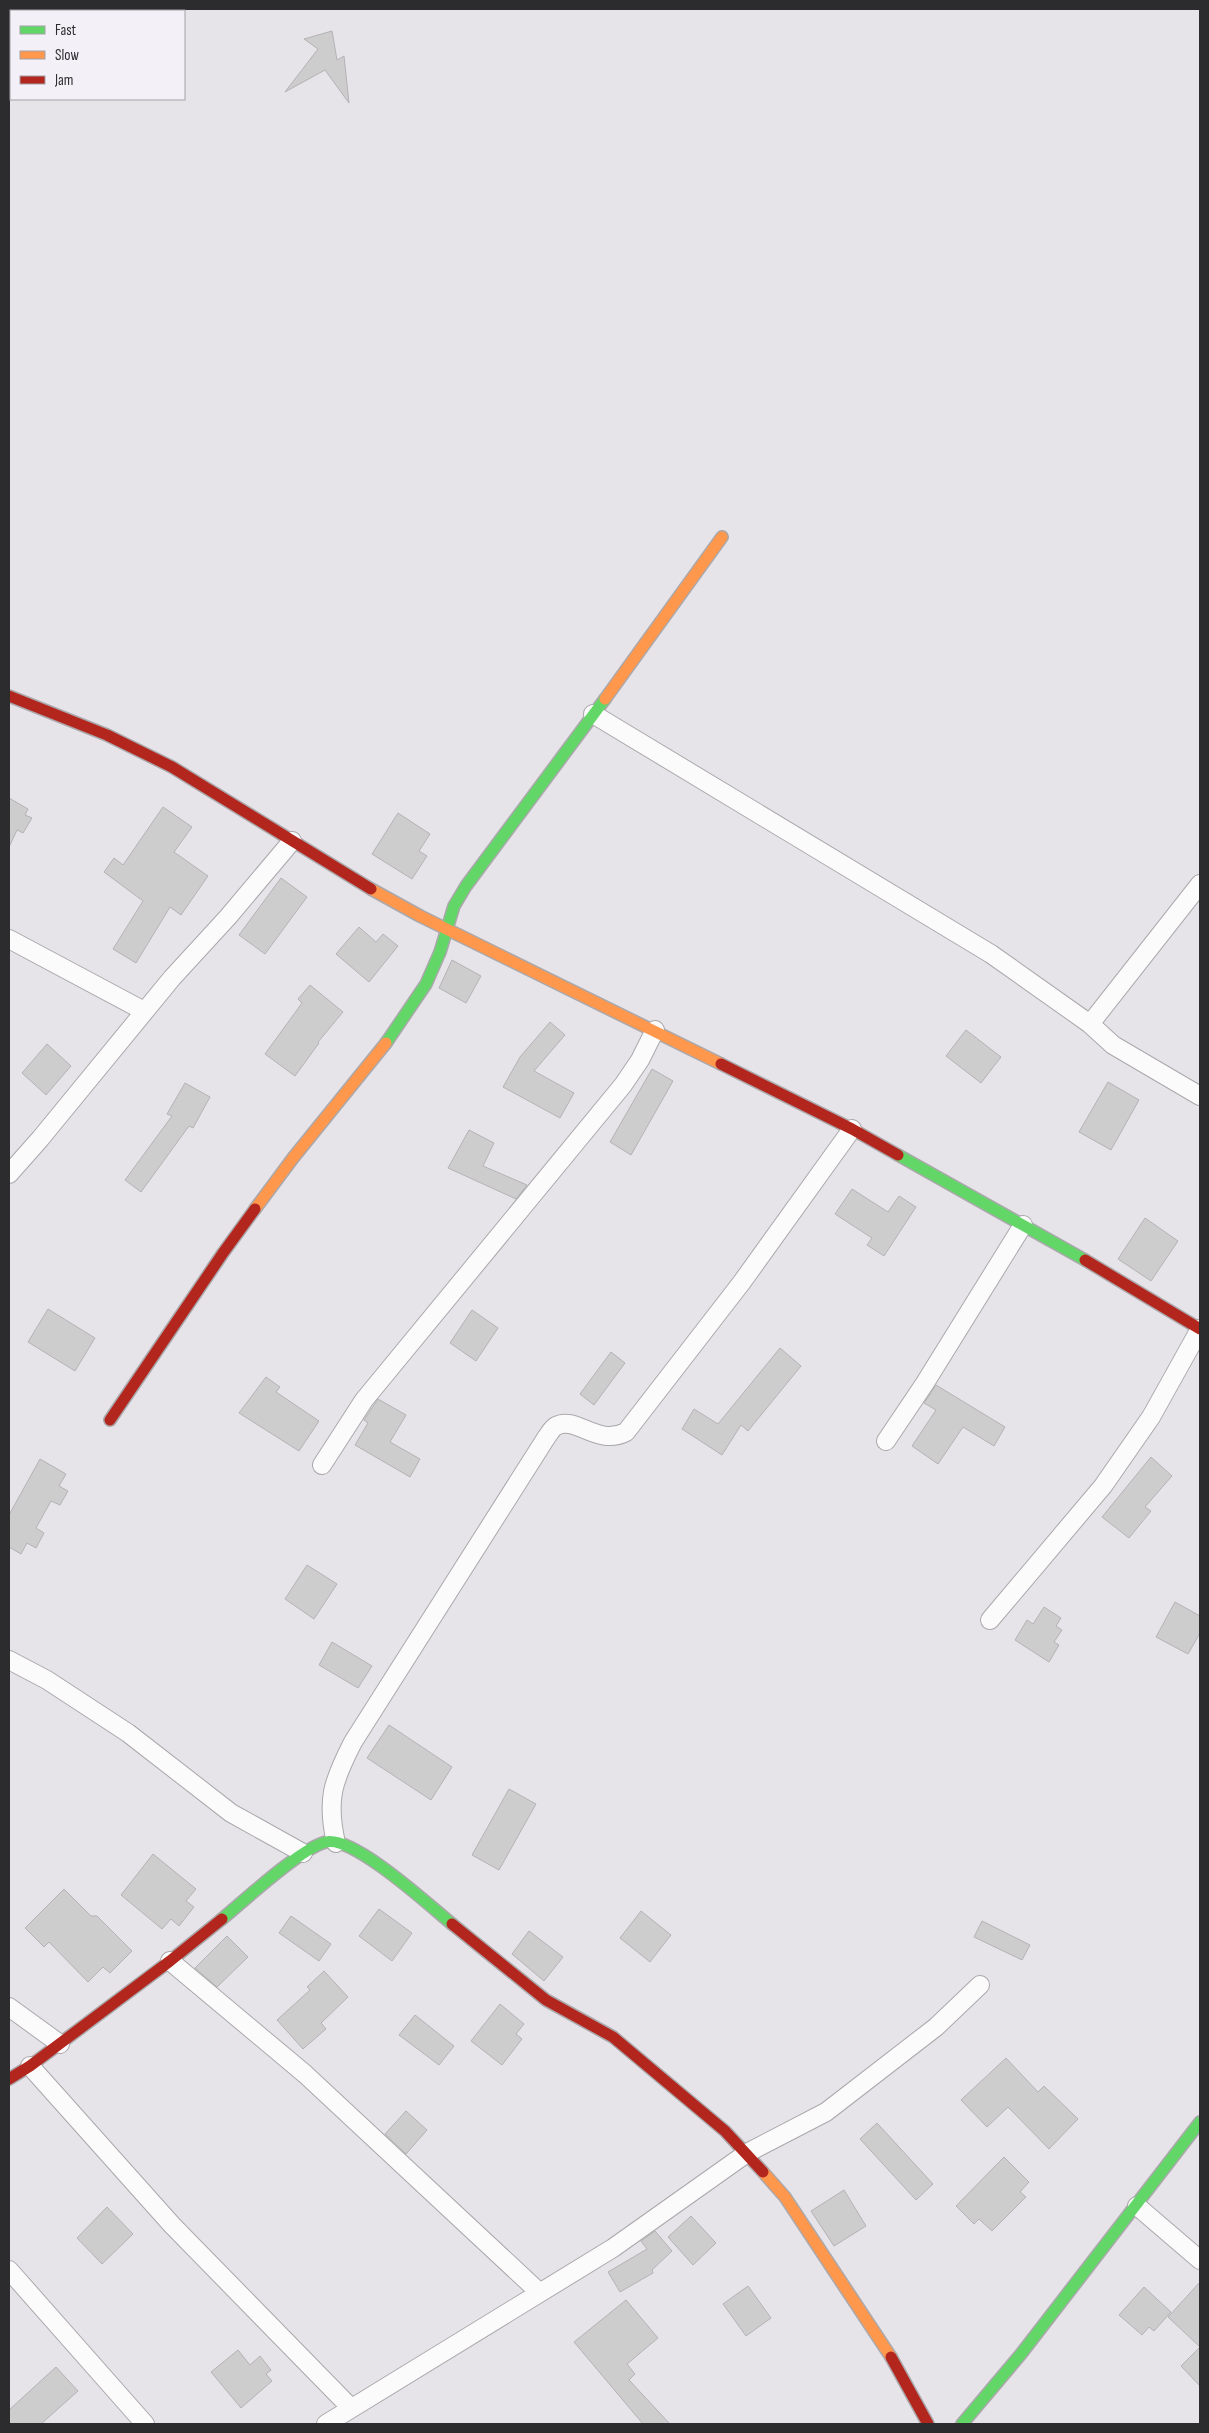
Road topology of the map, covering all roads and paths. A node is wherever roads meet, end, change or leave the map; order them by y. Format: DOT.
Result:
graph roads {
  1 [pos="722,537"];
  2 [pos="9,696"];
  3 [pos="593,714"];
  4 [pos="292,841"];
  5 [pos="1200,884"];
  6 [pos="447,929"];
  7 [pos="9,939"];
  8 [pos="144,1011"];
  9 [pos="1090,1024"];
  10 [pos="655,1030"];
  11 [pos="1200,1096"];
  12 [pos="852,1129"];
  13 [pos="9,1174"];
  14 [pos="1023,1225"];
  15 [pos="1200,1329"];
  16 [pos="110,1420"];
  17 [pos="886,1440"];
  18 [pos="322,1465"];
  19 [pos="990,1620"];
  20 [pos="9,1660"];
  21 [pos="336,1843"];
  22 [pos="303,1853"];
  23 [pos="170,1961"];
  24 [pos="980,1985"];
  25 [pos="9,2007"];
  26 [pos="60,2044"];
  27 [pos="30,2066"];
  28 [pos="9,2080"];
  29 [pos="1200,2122"];
  30 [pos="747,2153"];
  31 [pos="1137,2206"];
  32 [pos="1200,2260"];
  33 [pos="9,2270"];
  34 [pos="539,2292"];
  35 [pos="351,2408"];
  36 [pos="145,2424"];
  37 [pos="326,2424"];
  38 [pos="928,2424"];
  39 [pos="962,2424"];
  1 -- 3 [label="street"];
  2 -- 4 [label="street"];
  3 -- 6 [label="street"];
  3 -- 9 [label="street"];
  4 -- 6 [label="street"];
  4 -- 8 [label="street"];
  5 -- 9 [label="street"];
  6 -- 10 [label="street"];
  6 -- 16 [label="street"];
  7 -- 8 [label="street"];
  8 -- 13 [label="street"];
  9 -- 11 [label="street"];
  10 -- 12 [label="street"];
  10 -- 18 [label="street"];
  12 -- 14 [label="street"];
  12 -- 21 [label="street"];
  14 -- 15 [label="street"];
  14 -- 17 [label="street"];
  15 -- 19 [label="street"];
  20 -- 22 [label="street"];
  21 -- 22 [label="street"];
  21 -- 30 [label="street"];
  22 -- 23 [label="street"];
  23 -- 26 [label="street"];
  23 -- 34 [label="street"];
  24 -- 30 [label="street"];
  25 -- 26 [label="street"];
  26 -- 27 [label="street"];
  27 -- 28 [label="street"];
  27 -- 35 [label="street"];
  29 -- 31 [label="street"];
  30 -- 34 [label="street"];
  30 -- 38 [label="street"];
  31 -- 32 [label="street"];
  31 -- 39 [label="street"];
  33 -- 36 [label="street"];
  34 -- 35 [label="street"];
  35 -- 37 [label="street"];
}
